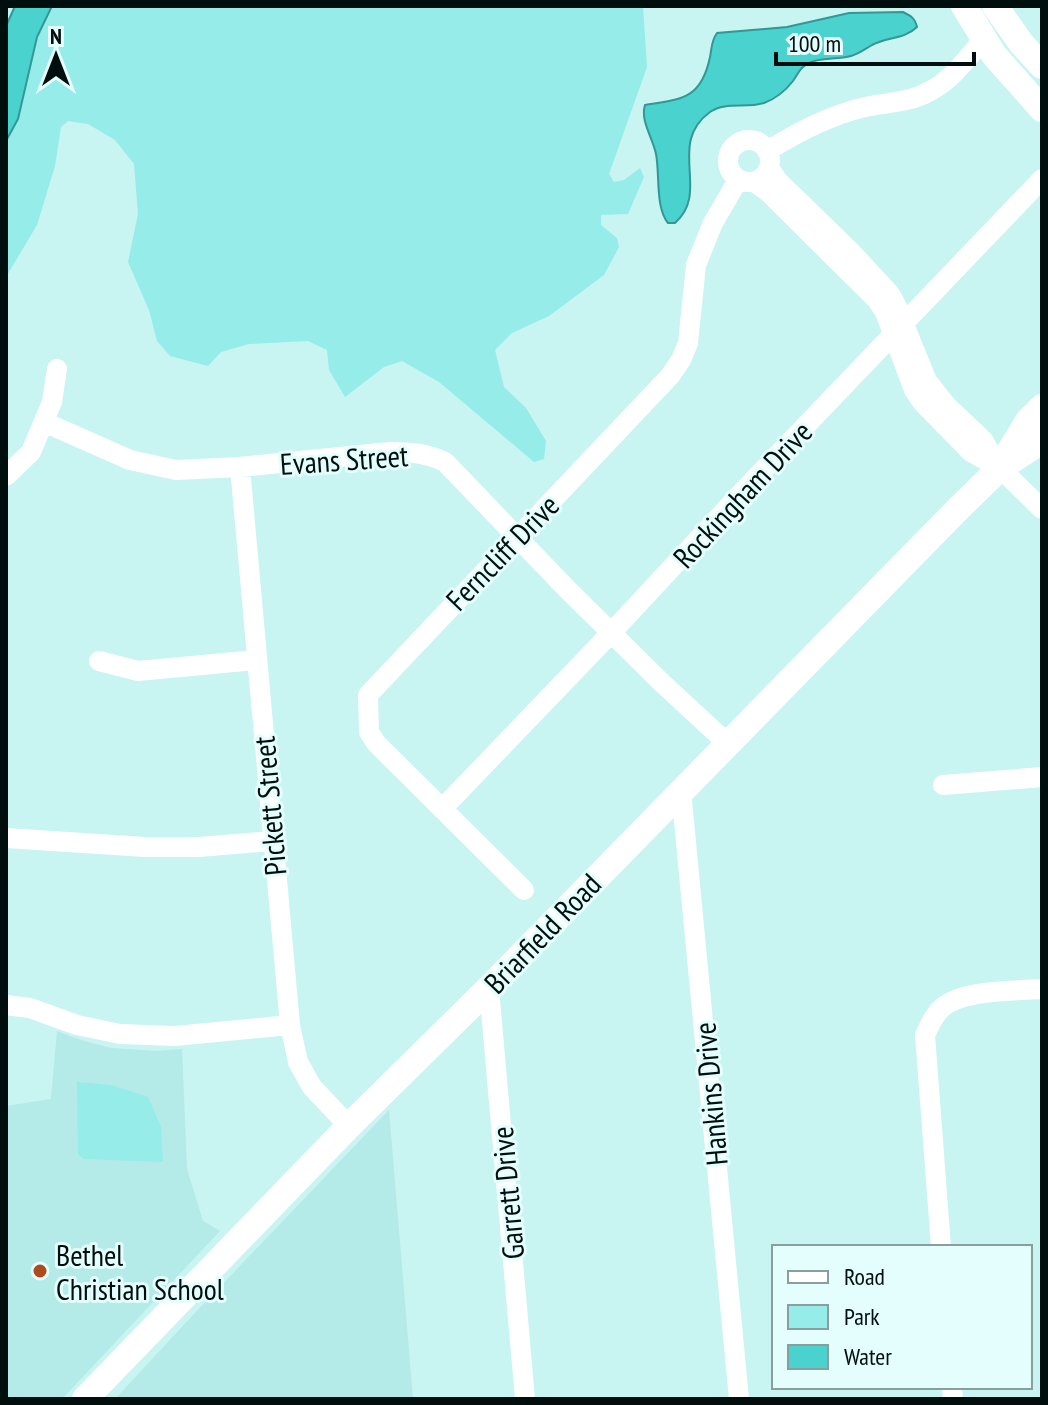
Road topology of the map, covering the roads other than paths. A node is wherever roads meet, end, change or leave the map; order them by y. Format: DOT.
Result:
graph roads {
  1 [pos="964,6"];
  2 [pos="995,6"];
  3 [pos="984,39"];
  4 [pos="1042,66"];
  5 [pos="1042,109"];
  6 [pos="757,170"];
  7 [pos="1042,179"];
  8 [pos="898,330"];
  9 [pos="57,369"];
  10 [pos="1042,407"];
  11 [pos="44,422"];
  12 [pos="1042,441"];
  13 [pos="240,467"];
  14 [pos="1000,468"];
  15 [pos="6,476"];
  16 [pos="1042,509"];
  17 [pos="517,537"];
  18 [pos="612,632"];
  19 [pos="256,660"];
  20 [pos="99,661"];
  21 [pos="727,743"];
  22 [pos="1042,777"];
  23 [pos="943,785"];
  24 [pos="681,790"];
  25 [pos="442,809"];
  26 [pos="6,838"];
  27 [pos="272,841"];
  28 [pos="524,890"];
  29 [pos="489,988"];
  30 [pos="1042,989"];
  31 [pos="6,1005"];
  32 [pos="290,1025"];
  33 [pos="349,1126"];
  34 [pos="941,1245"];
  35 [pos="85,1399"];
  36 [pos="525,1399"];
  37 [pos="739,1399"];
  1 -- 3 [label="main road"];
  2 -- 4 [label="main road"];
  3 -- 5 [label="main road"];
  3 -- 6 [label="street, Ferncliff Drive"];
  6 -- 8 [label="street"];
  6 -- 17 [label="street, Ferncliff Drive"];
  7 -- 8 [label="street, Rockingham Drive"];
  8 -- 14 [label="street"];
  8 -- 18 [label="street, Rockingham Drive"];
  9 -- 11 [label="street"];
  10 -- 14 [label="main road, Briarfield Road"];
  11 -- 13 [label="street, Evans Street"];
  11 -- 15 [label="street"];
  12 -- 14 [label="main road, Briarfield Road"];
  13 -- 17 [label="street, Evans Street"];
  13 -- 19 [label="street, Pickett Street"];
  14 -- 16 [label="street"];
  14 -- 21 [label="main road, Briarfield Road"];
  17 -- 18 [label="street, Evans Street"];
  17 -- 25 [label="street, Ferncliff Drive"];
  18 -- 21 [label="street, Evans Street"];
  18 -- 25 [label="street, Rockingham Drive"];
  19 -- 20 [label="street"];
  19 -- 27 [label="street, Pickett Street"];
  21 -- 24 [label="main road, Briarfield Road"];
  22 -- 23 [label="street"];
  24 -- 29 [label="main road, Briarfield Road"];
  24 -- 37 [label="street, Hankins Drive"];
  25 -- 28 [label="street, Ferncliff Drive"];
  26 -- 27 [label="street"];
  27 -- 32 [label="street, Pickett Street"];
  29 -- 33 [label="main road, Briarfield Road"];
  29 -- 36 [label="street, Garrett Drive"];
  30 -- 34 [label="street"];
  31 -- 32 [label="street"];
  32 -- 33 [label="street, Pickett Street"];
  33 -- 35 [label="main road, Briarfield Road"];
}
